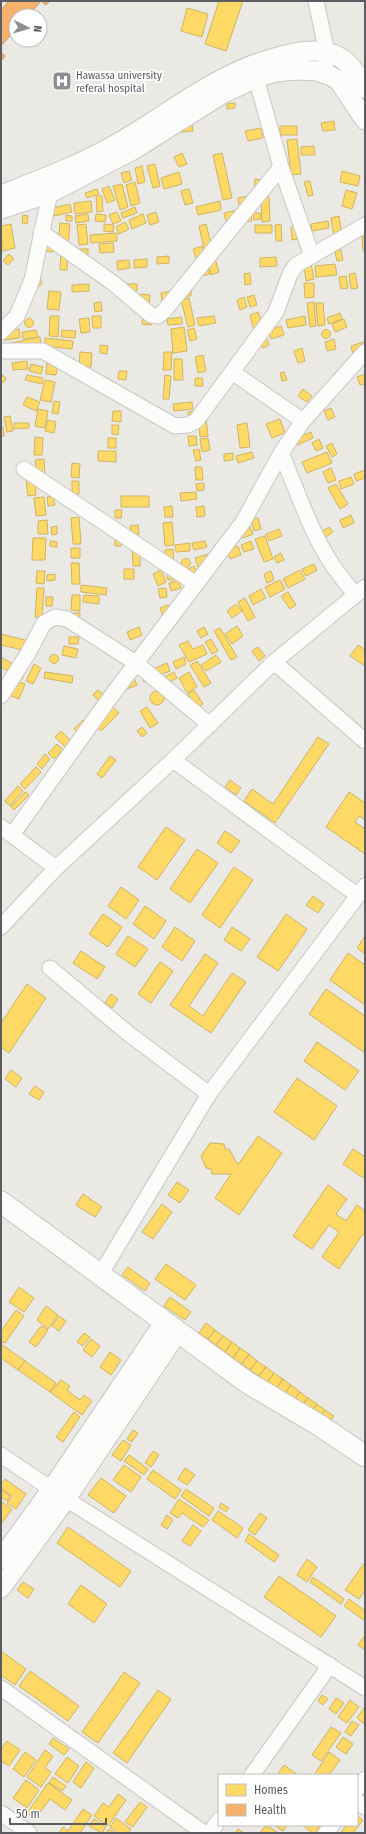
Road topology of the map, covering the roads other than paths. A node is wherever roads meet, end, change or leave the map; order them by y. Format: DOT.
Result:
graph roads {
  1 [pos="316,1"];
  2 [pos="327,53"];
  3 [pos="324,74"];
  4 [pos="256,78"];
  5 [pos="365,88"];
  6 [pos="365,120"];
  7 [pos="281,167"];
  8 [pos="50,193"];
  9 [pos="1,195"];
  10 [pos="1,209"];
  11 [pos="365,225"];
  12 [pos="41,232"];
  13 [pos="312,256"];
  14 [pos="1,332"];
  15 [pos="1,351"];
  16 [pos="365,352"];
  17 [pos="232,372"];
  18 [pos="303,421"];
  19 [pos="281,453"];
  20 [pos="24,469"];
  21 [pos="196,584"];
  22 [pos="360,591"];
  23 [pos="274,662"];
  24 [pos="136,663"];
  25 [pos="1,696"];
  26 [pos="210,725"];
  27 [pos="365,741"];
  28 [pos="173,760"];
  29 [pos="7,831"];
  30 [pos="56,868"];
  31 [pos="361,890"];
  32 [pos="1,927"];
  33 [pos="50,968"];
  34 [pos="209,1094"];
  35 [pos="1,1202"];
  36 [pos="1,1219"];
  37 [pos="100,1275"];
  38 [pos="166,1334"];
  39 [pos="1,1455"];
  40 [pos="365,1456"];
  41 [pos="365,1472"];
  42 [pos="58,1494"];
  43 [pos="1,1559"];
  44 [pos="1,1588"];
  45 [pos="330,1665"];
  46 [pos="1,1688"];
  47 [pos="365,1688"];
  48 [pos="253,1774"];
  49 [pos="365,1779"];
  50 [pos="358,1788"];
  51 [pos="1,1813"];
  52 [pos="218,1821"];
  53 [pos="29,1833"];
  54 [pos="204,1833"];
  55 [pos="210,1833"];
  1 -- 2 [label="street"];
  2 -- 3 [label="street"];
  2 -- 5 [label="street"];
  2 -- 9 [label="street"];
  3 -- 4 [label="street"];
  3 -- 6 [label="street"];
  4 -- 7 [label="street"];
  4 -- 8 [label="street"];
  7 -- 12 [label="street"];
  7 -- 13 [label="street"];
  8 -- 10 [label="street"];
  8 -- 12 [label="street"];
  11 -- 13 [label="street"];
  12 -- 14 [label="street"];
  13 -- 17 [label="street"];
  15 -- 17 [label="street"];
  16 -- 18 [label="street"];
  17 -- 18 [label="street"];
  18 -- 19 [label="street"];
  19 -- 21 [label="street"];
  19 -- 22 [label="street"];
  20 -- 21 [label="street"];
  21 -- 24 [label="street"];
  22 -- 23 [label="street"];
  23 -- 26 [label="street"];
  23 -- 27 [label="street"];
  24 -- 25 [label="street"];
  24 -- 26 [label="street"];
  24 -- 29 [label="street"];
  26 -- 28 [label="street"];
  28 -- 30 [label="street"];
  28 -- 31 [label="street"];
  29 -- 30 [label="street"];
  30 -- 32 [label="street"];
  31 -- 34 [label="street"];
  33 -- 34 [label="street"];
  34 -- 37 [label="street"];
  35 -- 37 [label="main road"];
  36 -- 38 [label="main road"];
  37 -- 38 [label="main road"];
  38 -- 40 [label="main road"];
  38 -- 41 [label="main road"];
  38 -- 42 [label="street"];
  39 -- 42 [label="street"];
  42 -- 43 [label="street"];
  42 -- 44 [label="street"];
  42 -- 45 [label="street"];
  45 -- 47 [label="street"];
  45 -- 48 [label="street"];
  46 -- 54 [label="street"];
  49 -- 50 [label="street"];
  51 -- 53 [label="street"];
  52 -- 55 [label="street"];
}
